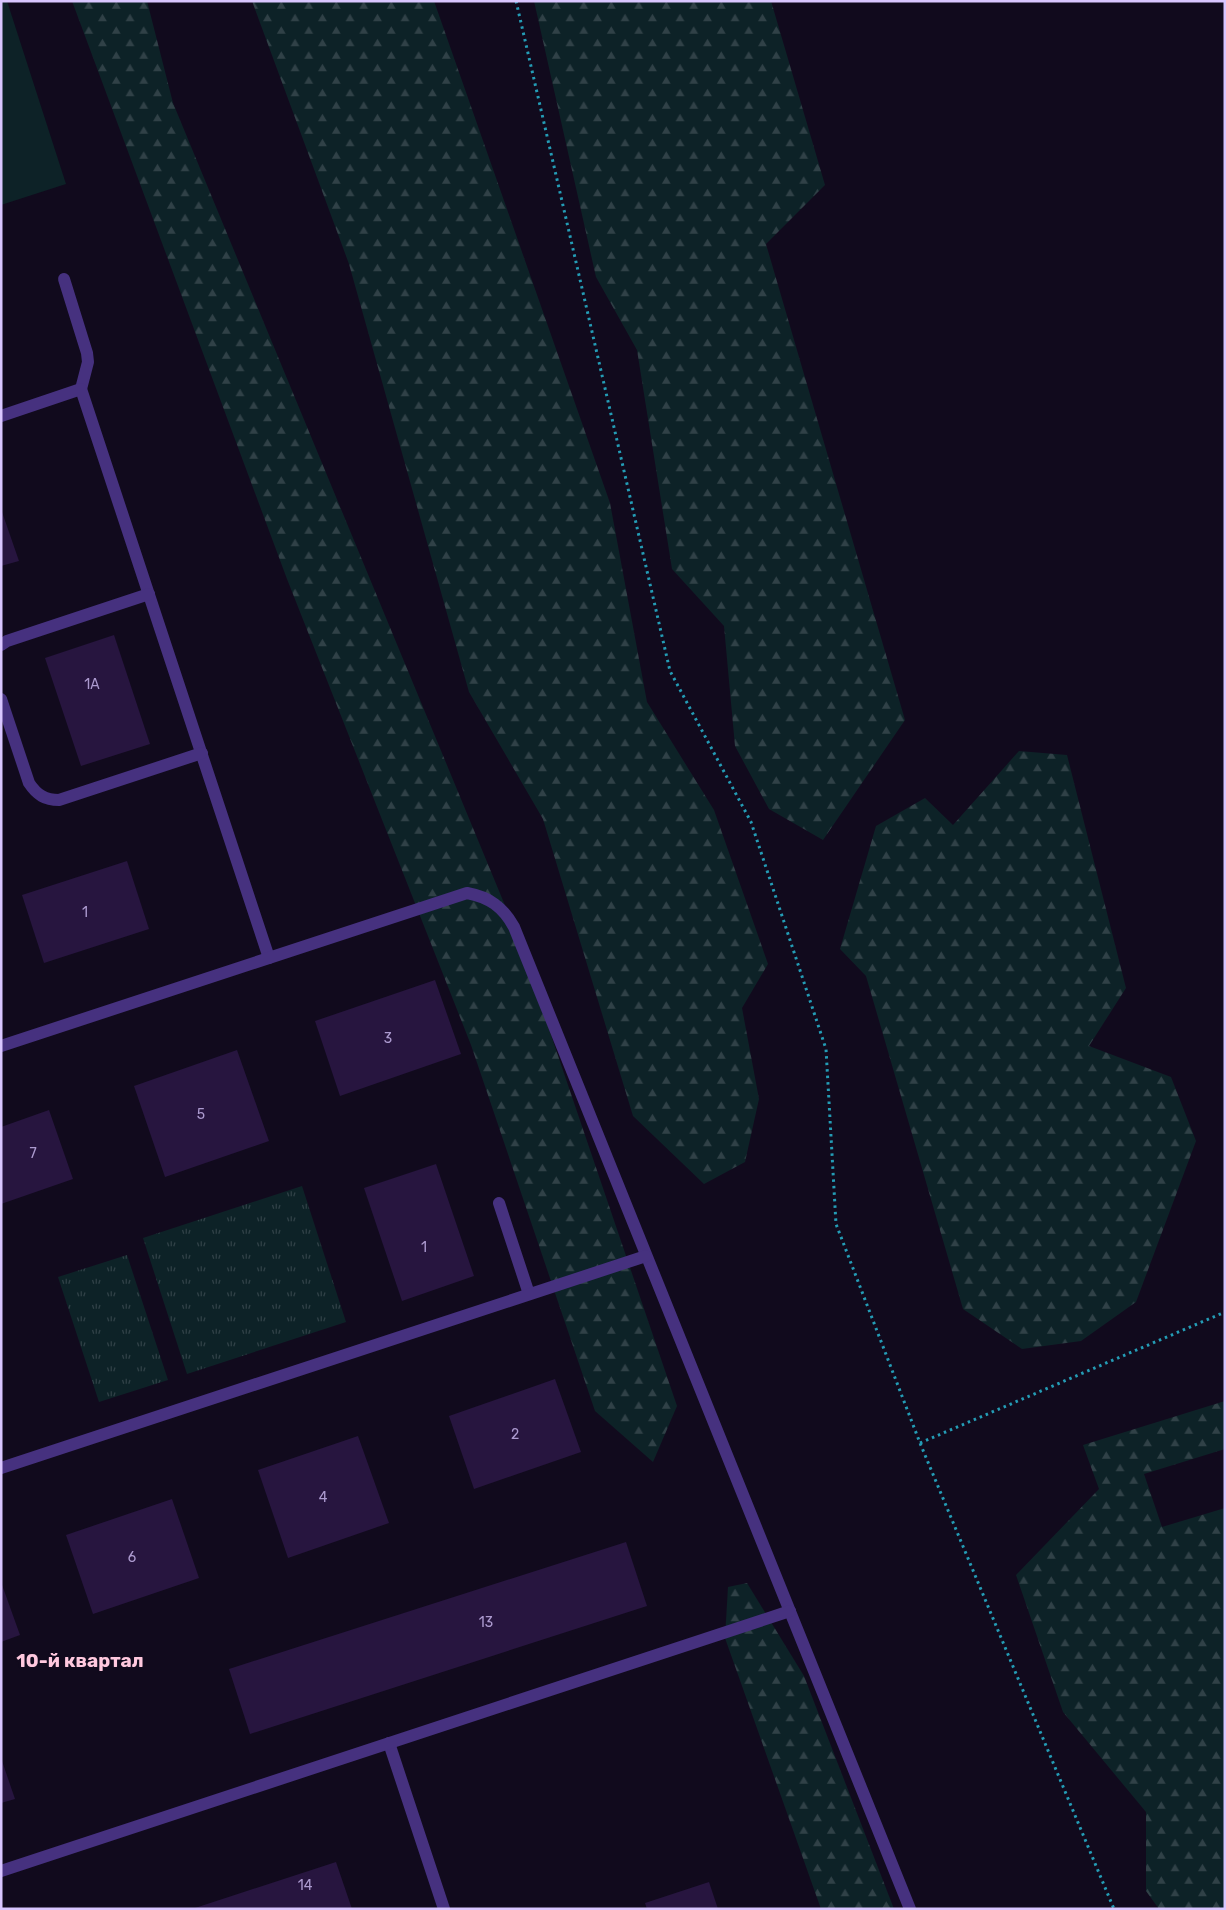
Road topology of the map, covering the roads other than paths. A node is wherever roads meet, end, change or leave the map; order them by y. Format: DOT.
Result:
graph roads {
  1 [pos="64,279"];
  2 [pos="81,390"];
  3 [pos="1,416"];
  4 [pos="149,594"];
  5 [pos="1,644"];
  6 [pos="1,699"];
  7 [pos="202,753"];
  8 [pos="269,958"];
  9 [pos="1,1046"];
  10 [pos="499,1203"];
  11 [pos="646,1256"];
  12 [pos="529,1294"];
  13 [pos="1,1468"];
  14 [pos="790,1611"];
  15 [pos="389,1743"];
  16 [pos="1,1871"];
  17 [pos="444,1909"];
  18 [pos="910,1909"];
  1 -- 2 [label="street"];
  2 -- 3 [label="street"];
  2 -- 4 [label="street"];
  4 -- 5 [label="street"];
  4 -- 7 [label="street"];
  6 -- 7 [label="street"];
  7 -- 8 [label="street"];
  8 -- 9 [label="street"];
  8 -- 11 [label="street"];
  10 -- 12 [label="street"];
  11 -- 12 [label="street"];
  11 -- 14 [label="street"];
  12 -- 13 [label="street"];
  14 -- 15 [label="street"];
  14 -- 18 [label="street"];
  15 -- 16 [label="street"];
  15 -- 17 [label="street"];
}
